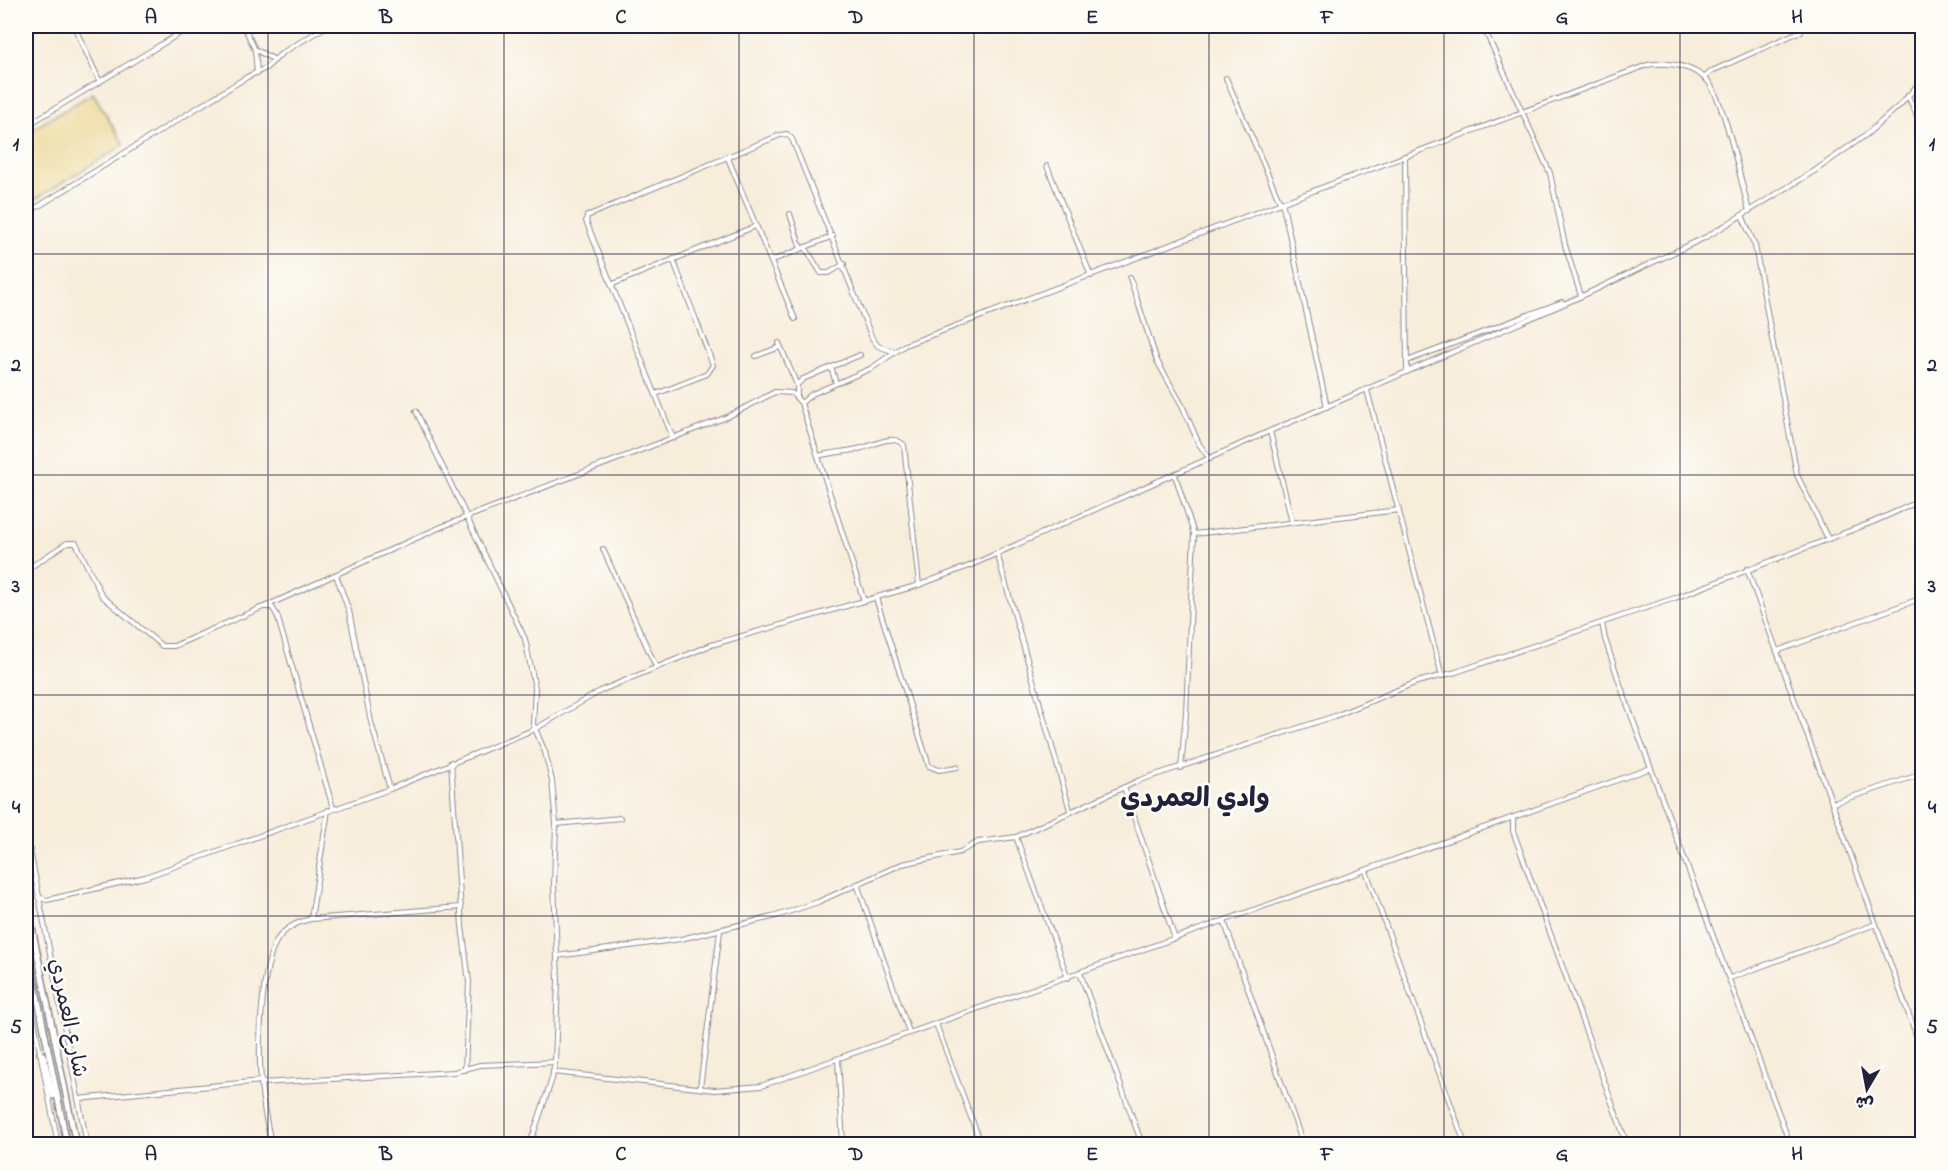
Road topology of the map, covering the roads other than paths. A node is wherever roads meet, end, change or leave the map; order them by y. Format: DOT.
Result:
graph roads {
  1 [pos="74,26"];
  2 [pos="192,26"];
  3 [pos="244,26"];
  4 [pos="327,26"];
  5 [pos="1483,26"];
  6 [pos="1801,31"];
  7 [pos="255,50"];
  8 [pos="275,60"];
  9 [pos="257,73"];
  10 [pos="1226,78"];
  11 [pos="1704,78"];
  12 [pos="1923,80"];
  13 [pos="100,81"];
  14 [pos="1908,96"];
  15 [pos="1522,110"];
  16 [pos="26,126"];
  17 [pos="1923,126"];
  18 [pos="727,156"];
  19 [pos="1405,156"];
  20 [pos="1047,166"];
  21 [pos="1281,202"];
  22 [pos="1749,211"];
  23 [pos="26,214"];
  24 [pos="790,214"];
  25 [pos="1742,215"];
  26 [pos="756,226"];
  27 [pos="833,236"];
  28 [pos="803,248"];
  29 [pos="673,260"];
  30 [pos="771,261"];
  31 [pos="844,264"];
  32 [pos="1090,276"];
  33 [pos="1130,278"];
  34 [pos="613,284"];
  35 [pos="1582,296"];
  36 [pos="795,319"];
  37 [pos="893,351"];
  38 [pos="860,355"];
  39 [pos="756,356"];
  40 [pos="1407,361"];
  41 [pos="831,367"];
  42 [pos="1172,371"];
  43 [pos="1407,372"];
  44 [pos="1164,373"];
  45 [pos="836,383"];
  46 [pos="797,386"];
  47 [pos="1367,390"];
  48 [pos="656,394"];
  49 [pos="797,397"];
  50 [pos="801,403"];
  51 [pos="1327,407"];
  52 [pos="416,411"];
  53 [pos="1270,431"];
  54 [pos="673,438"];
  55 [pos="818,456"];
  56 [pos="1210,459"];
  57 [pos="1174,475"];
  58 [pos="1923,500"];
  59 [pos="1400,510"];
  60 [pos="465,517"];
  61 [pos="1292,522"];
  62 [pos="1194,534"];
  63 [pos="1828,539"];
  64 [pos="603,549"];
  65 [pos="997,553"];
  66 [pos="1747,568"];
  67 [pos="26,570"];
  68 [pos="336,575"];
  69 [pos="919,585"];
  70 [pos="875,598"];
  71 [pos="1923,598"];
  72 [pos="864,601"];
  73 [pos="266,606"];
  74 [pos="1602,622"];
  75 [pos="1777,651"];
  76 [pos="656,667"];
  77 [pos="1443,676"];
  78 [pos="535,729"];
  79 [pos="451,762"];
  80 [pos="957,767"];
  81 [pos="1181,768"];
  82 [pos="1651,768"];
  83 [pos="1923,774"];
  84 [pos="1124,787"];
  85 [pos="390,789"];
  86 [pos="1833,802"];
  87 [pos="331,809"];
  88 [pos="1070,810"];
  89 [pos="620,818"];
  90 [pos="1514,818"];
  91 [pos="556,825"];
  92 [pos="26,830"];
  93 [pos="1016,837"];
  94 [pos="1365,871"];
  95 [pos="857,884"];
  96 [pos="38,897"];
  97 [pos="26,898"];
  98 [pos="47,900"];
  99 [pos="461,907"];
  100 [pos="40,908"];
  101 [pos="311,918"];
  102 [pos="1224,921"];
  103 [pos="1876,924"];
  104 [pos="720,931"];
  105 [pos="1175,939"];
  106 [pos="26,940"];
  107 [pos="557,956"];
  108 [pos="1080,973"];
  109 [pos="1068,978"];
  110 [pos="1730,978"];
  111 [pos="26,980"];
  112 [pos="26,988"];
  113 [pos="936,1024"];
  114 [pos="909,1032"];
  115 [pos="1923,1051"];
  116 [pos="40,1053"];
  117 [pos="837,1059"];
  118 [pos="555,1062"];
  119 [pos="465,1070"];
  120 [pos="553,1072"];
  121 [pos="261,1082"];
  122 [pos="700,1089"];
  123 [pos="78,1099"];
  124 [pos="60,1113"];
  125 [pos="58,1144"];
  126 [pos="67,1144"];
  127 [pos="76,1144"];
  128 [pos="87,1144"];
  129 [pos="270,1144"];
  130 [pos="530,1144"];
  131 [pos="843,1144"];
  132 [pos="981,1144"];
  133 [pos="1142,1144"];
  134 [pos="1303,1144"];
  135 [pos="1465,1144"];
  136 [pos="1627,1144"];
  137 [pos="1790,1144"];
  1 -- 13 [label="street"];
  2 -- 13 [label="street"];
  3 -- 7 [label="street"];
  4 -- 8 [label="street"];
  5 -- 15 [label="street"];
  6 -- 11 [label="street"];
  7 -- 8 [label="street"];
  7 -- 9 [label="street"];
  8 -- 9 [label="street"];
  9 -- 23 [label="street"];
  10 -- 21 [label="street"];
  11 -- 15 [label="street"];
  11 -- 22 [label="street"];
  12 -- 14 [label="street"];
  13 -- 16 [label="street"];
  14 -- 17 [label="street"];
  14 -- 22 [label="street"];
  15 -- 19 [label="street"];
  15 -- 35 [label="street"];
  18 -- 26 [label="street"];
  18 -- 27 [label="street"];
  18 -- 34 [label="street"];
  19 -- 21 [label="street"];
  19 -- 40 [label="street"];
  20 -- 32 [label="street"];
  21 -- 32 [label="street"];
  21 -- 51 [label="street"];
  22 -- 25 [label="street"];
  24 -- 28 [label="street"];
  25 -- 35 [label="street"];
  25 -- 63 [label="street"];
  26 -- 29 [label="street"];
  26 -- 30 [label="street"];
  27 -- 28 [label="street"];
  27 -- 31 [label="street"];
  28 -- 30 [label="street"];
  28 -- 31 [label="street"];
  29 -- 34 [label="street"];
  29 -- 48 [label="street"];
  30 -- 36 [label="street"];
  31 -- 37 [label="street"];
  32 -- 37 [label="street"];
  33 -- 44 [label="street"];
  34 -- 48 [label="street"];
  35 -- 40 [label="street"];
  35 -- 43 [label="street"];
  37 -- 45 [label="street"];
  38 -- 41 [label="street"];
  39 -- 46 [label="street"];
  40 -- 43 [label="street"];
  41 -- 45 [label="street"];
  41 -- 46 [label="street"];
  42 -- 44 [label="street"];
  43 -- 47 [label="street"];
  44 -- 56 [label="street"];
  45 -- 50 [label="street"];
  46 -- 49 [label="street"];
  47 -- 51 [label="street"];
  47 -- 59 [label="street"];
  48 -- 54 [label="street"];
  49 -- 50 [label="street"];
  49 -- 54 [label="street"];
  50 -- 55 [label="street"];
  51 -- 53 [label="street"];
  52 -- 60 [label="street"];
  53 -- 56 [label="street"];
  53 -- 61 [label="street"];
  54 -- 60 [label="street"];
  55 -- 69 [label="street"];
  55 -- 72 [label="street"];
  56 -- 57 [label="street"];
  57 -- 62 [label="street"];
  57 -- 65 [label="street"];
  58 -- 63 [label="street"];
  59 -- 61 [label="street"];
  59 -- 77 [label="street"];
  60 -- 68 [label="street"];
  60 -- 78 [label="street"];
  61 -- 62 [label="street"];
  62 -- 81 [label="street"];
  63 -- 66 [label="street"];
  64 -- 76 [label="street"];
  65 -- 69 [label="street"];
  65 -- 88 [label="street"];
  66 -- 74 [label="street"];
  66 -- 75 [label="street"];
  67 -- 73 [label="street"];
  68 -- 73 [label="street"];
  68 -- 85 [label="street"];
  69 -- 70 [label="street"];
  70 -- 72 [label="street"];
  70 -- 80 [label="street"];
  71 -- 75 [label="street"];
  72 -- 76 [label="street"];
  73 -- 87 [label="street"];
  74 -- 77 [label="street"];
  74 -- 82 [label="street"];
  75 -- 86 [label="street"];
  76 -- 78 [label="street"];
  77 -- 81 [label="street"];
  78 -- 79 [label="street"];
  78 -- 91 [label="street"];
  79 -- 85 [label="street"];
  79 -- 99 [label="street"];
  81 -- 84 [label="street"];
  82 -- 90 [label="street"];
  82 -- 110 [label="street"];
  83 -- 86 [label="street"];
  84 -- 88 [label="street"];
  84 -- 105 [label="street"];
  85 -- 87 [label="street"];
  86 -- 103 [label="street"];
  87 -- 98 [label="street"];
  87 -- 101 [label="street"];
  88 -- 93 [label="street"];
  89 -- 91 [label="street"];
  90 -- 94 [label="street"];
  90 -- 136 [label="street"];
  91 -- 107 [label="street"];
  92 -- 96 [label="street"];
  93 -- 95 [label="street"];
  93 -- 109 [label="street"];
  94 -- 102 [label="street"];
  94 -- 135 [label="street"];
  95 -- 104 [label="street"];
  95 -- 114 [label="street"];
  96 -- 98 [label="street"];
  96 -- 100 [label="street"];
  97 -- 127 [label="main road, شارع العمردي"];
  98 -- 100 [label="street"];
  99 -- 101 [label="street"];
  99 -- 119 [label="street"];
  100 -- 123 [label="street"];
  101 -- 121 [label="street"];
  102 -- 105 [label="street"];
  102 -- 134 [label="street"];
  103 -- 110 [label="street"];
  103 -- 115 [label="street"];
  104 -- 107 [label="street"];
  104 -- 122 [label="street"];
  105 -- 108 [label="street"];
  106 -- 124 [label="main road, شارع العمردي"];
  107 -- 118 [label="street"];
  108 -- 109 [label="street"];
  108 -- 133 [label="street"];
  109 -- 113 [label="street"];
  110 -- 137 [label="street"];
  111 -- 112 [label="street"];
  112 -- 116 [label="street"];
  113 -- 114 [label="street"];
  113 -- 132 [label="street"];
  114 -- 117 [label="street"];
  116 -- 124 [label="main road"];
  116 -- 125 [label="street"];
  117 -- 122 [label="street"];
  117 -- 131 [label="street"];
  118 -- 119 [label="street"];
  118 -- 120 [label="street"];
  119 -- 121 [label="street"];
  120 -- 122 [label="street"];
  120 -- 130 [label="street"];
  121 -- 123 [label="street"];
  121 -- 129 [label="street"];
  123 -- 128 [label="street"];
  124 -- 126 [label="main road, شارع العمردي"];
}
